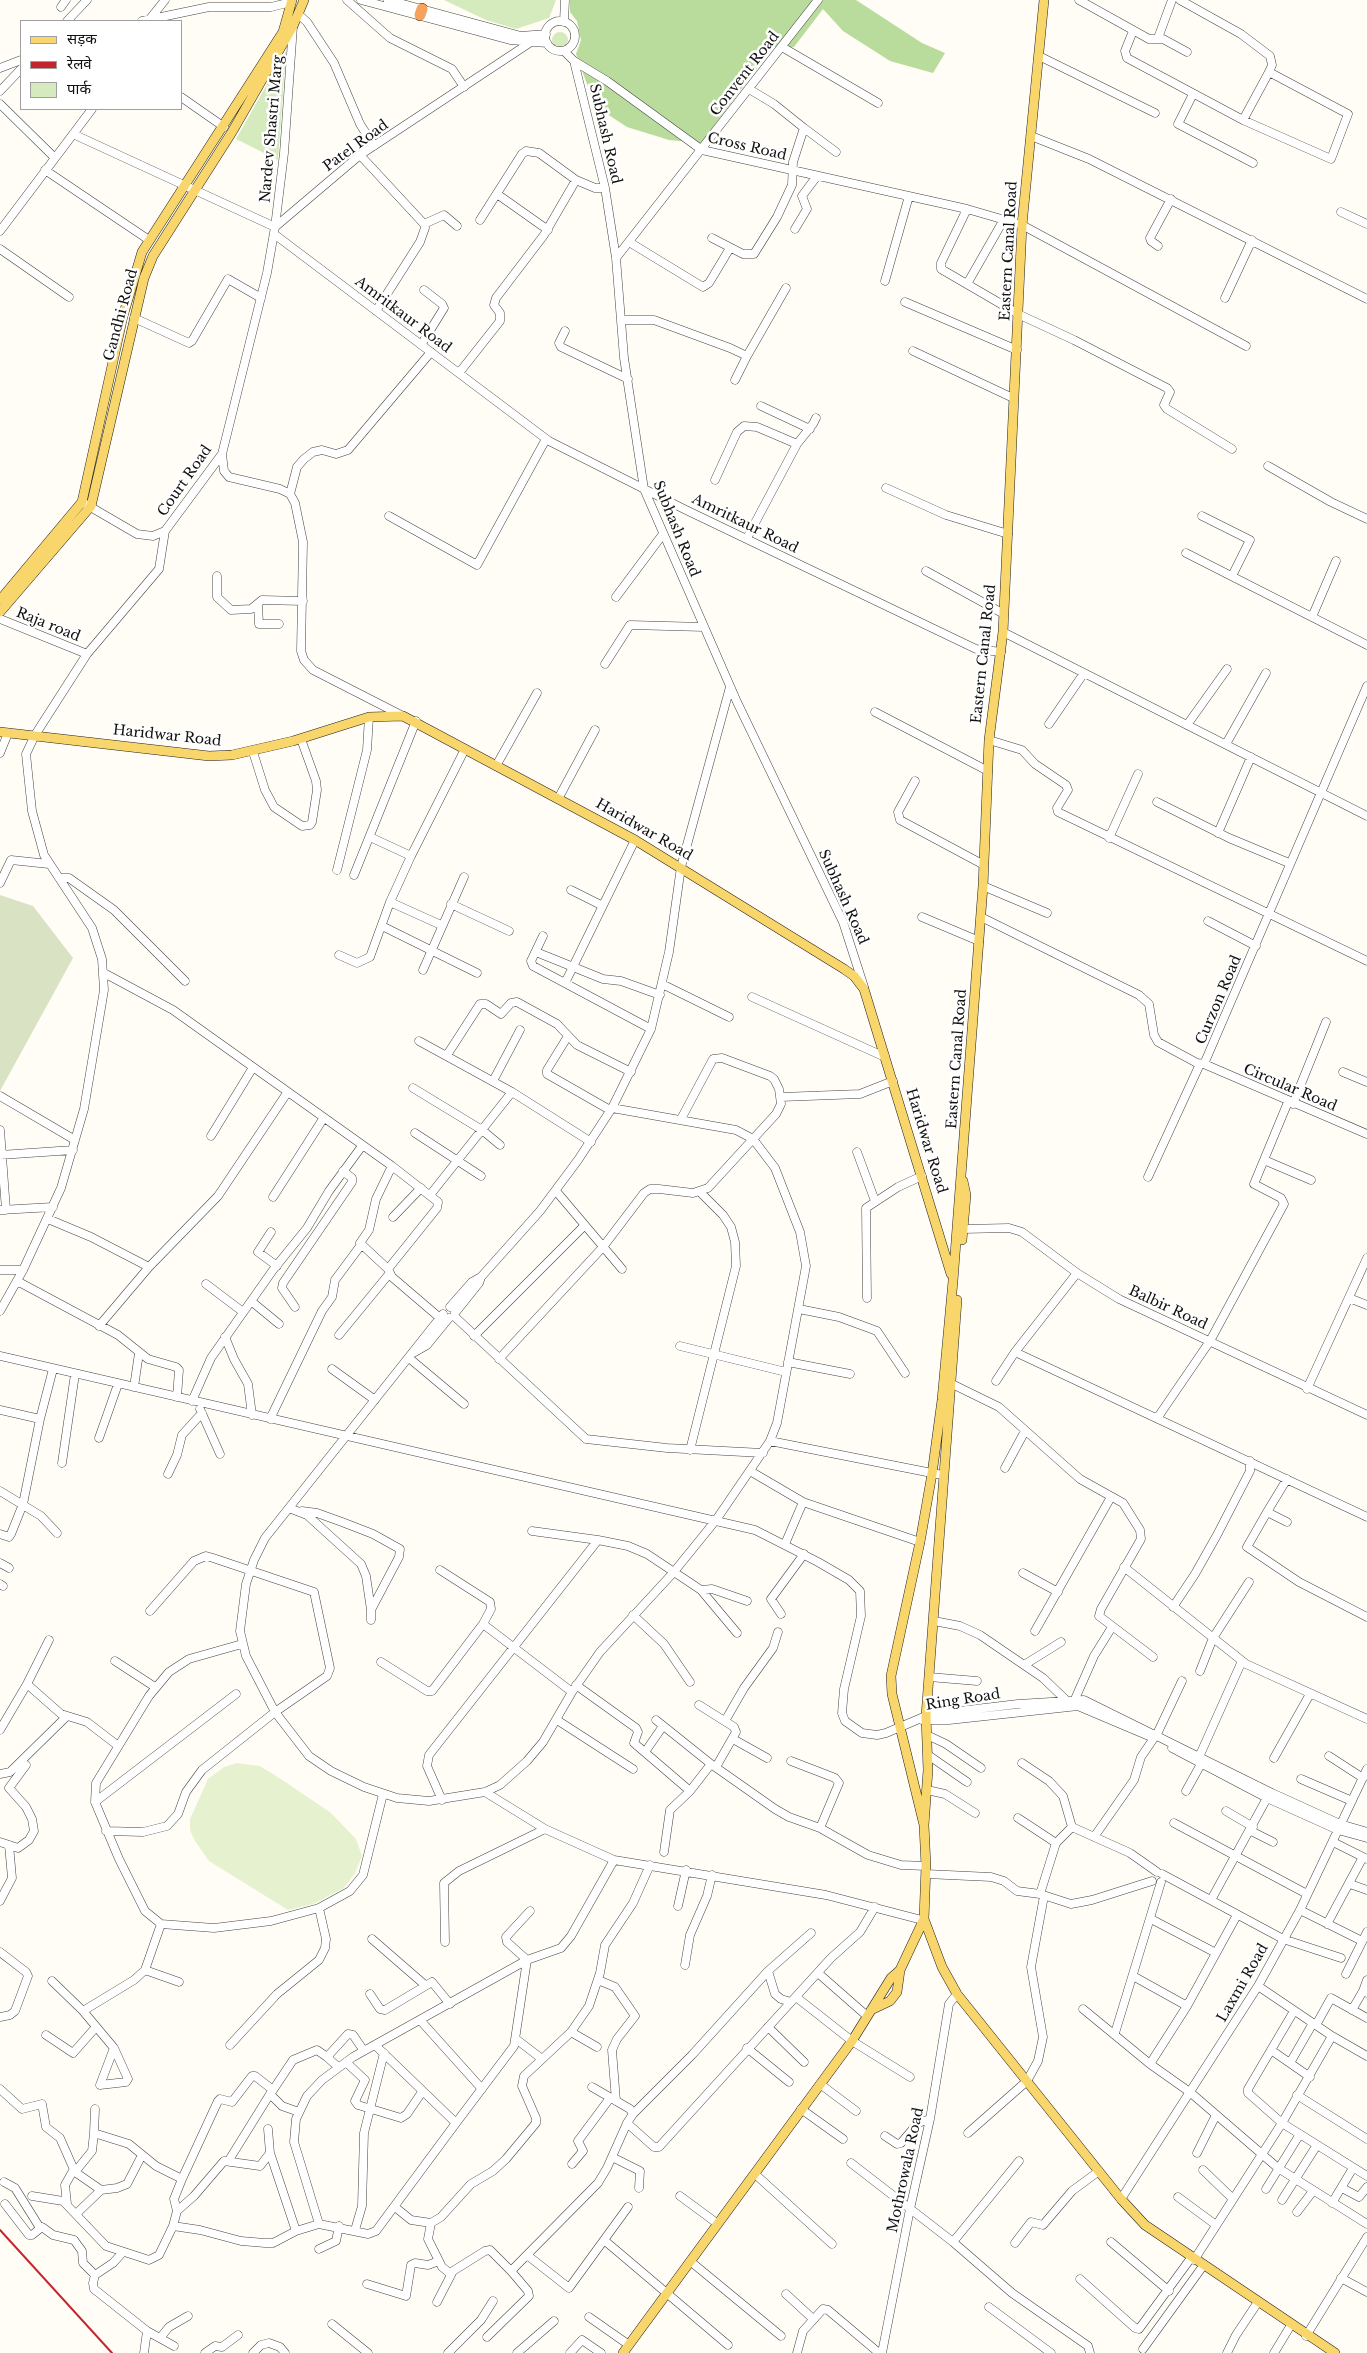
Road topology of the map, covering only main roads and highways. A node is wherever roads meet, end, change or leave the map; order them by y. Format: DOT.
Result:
graph roads {
  1 [pos="304,0"];
  2 [pos="1044,0"];
  3 [pos="290,1"];
  4 [pos="86,504"];
  5 [pos="0,600"];
  6 [pos="0,612"];
  7 [pos="4,732"];
  8 [pos="962,1178"];
  9 [pos="956,1282"];
  10 [pos="947,1381"];
  11 [pos="924,1826"];
  12 [pos="923,1919"];
  13 [pos="900,1970"];
  14 [pos="869,2013"];
  15 [pos="626,2349"];
  16 [pos="1335,2353"];
  1 -- 4 [label="main road, Gandhi Road"];
  2 -- 8 [label="main road, Eastern Canal Road"];
  3 -- 4 [label="main road, Gandhi Road"];
  4 -- 5 [label="main road, Gandhi Road"];
  4 -- 6 [label="main road, Gandhi Road"];
  7 -- 9 [label="main road, Haridwar Road"];
  8 -- 9 [label="main road, Eastern Canal Road"];
  8 -- 9 [label="main road"];
  9 -- 10 [label="main road, Haridwar Road"];
  10 -- 11 [label="main road"];
  10 -- 11 [label="main road"];
  11 -- 12 [label="main road"];
  12 -- 13 [label="main road"];
  12 -- 16 [label="main road"];
  13 -- 14 [label="main road"];
  13 -- 14 [label="main road"];
  14 -- 15 [label="main road"];
}
